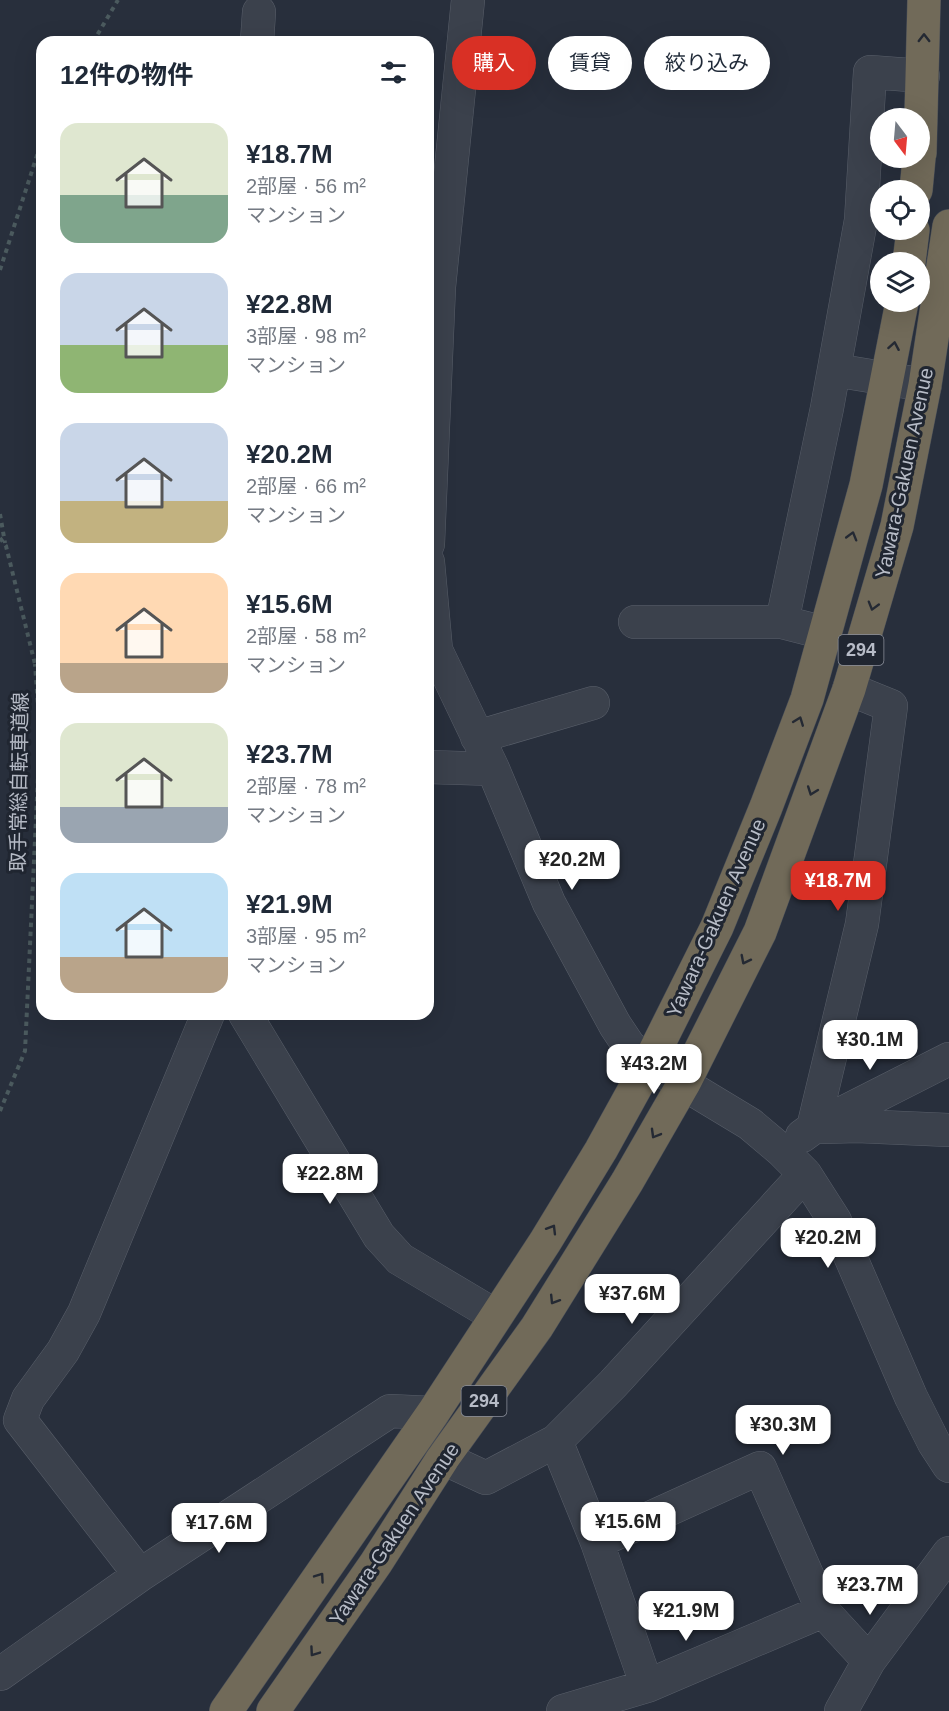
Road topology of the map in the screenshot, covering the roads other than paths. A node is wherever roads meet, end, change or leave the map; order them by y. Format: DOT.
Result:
graph roads {
  1 [pos="468,0"];
  2 [pos="924,0"];
  3 [pos="923,76"];
  4 [pos="922,108"];
  5 [pos="440,164"];
  6 [pos="949,226"];
  7 [pos="900,312"];
  8 [pos="434,321"];
  9 [pos="834,370"];
  10 [pos="888,379"];
  11 [pos="925,385"];
  12 [pos="634,622"];
  13 [pos="782,622"];
  14 [pos="434,628"];
  15 [pos="825,633"];
  16 [pos="849,689"];
  17 [pos="593,703"];
  18 [pos="477,737"];
  19 [pos="434,767"];
  20 [pos="492,769"];
  21 [pos="206,1020"];
  22 [pos="249,1020"];
  23 [pos="949,1059"];
  24 [pos="649,1063"];
  25 [pos="684,1083"];
  26 [pos="813,1128"];
  27 [pos="949,1130"];
  28 [pos="793,1162"];
  29 [pos="496,1316"];
  30 [pos="433,1413"];
  31 [pos="556,1441"];
  32 [pos="444,1458"];
  33 [pos="949,1466"];
  34 [pos="597,1542"];
  35 [pos="949,1553"];
  36 [pos="140,1575"];
  37 [pos="823,1611"];
  38 [pos="869,1661"];
  39 [pos="0,1674"];
  40 [pos="647,1686"];
  41 [pos="226,1711"];
  42 [pos="273,1711"];
  43 [pos="563,1711"];
  44 [pos="841,1711"];
  1 -- 5 [label="street"];
  3 -- 2 [label="highway, one-way"];
  3 -- 4 [label="highway"];
  3 -- 9 [label="street"];
  5 -- 8 [label="street"];
  6 -- 11 [label="highway, Yawara-Gakuen Avenue / 294"];
  10 -- 7 [label="highway, Yawara-Gakuen Avenue / 294, one-way"];
  9 -- 10 [label="street"];
  9 -- 13 [label="street"];
  10 -- 11 [label="street"];
  15 -- 10 [label="highway, Yawara-Gakuen Avenue / 294, one-way"];
  11 -- 16 [label="highway, Yawara-Gakuen Avenue / 294, one-way"];
  12 -- 13 [label="street"];
  13 -- 15 [label="street"];
  14 -- 18 [label="street"];
  24 -- 15 [label="highway, Yawara-Gakuen Avenue / 294, one-way"];
  16 -- 25 [label="highway, Yawara-Gakuen Avenue / 294, one-way"];
  16 -- 26 [label="street"];
  17 -- 18 [label="street"];
  18 -- 20 [label="street"];
  19 -- 20 [label="street"];
  20 -- 24 [label="street"];
  21 -- 36 [label="street"];
  22 -- 29 [label="street"];
  23 -- 26 [label="street"];
  24 -- 25 [label="street"];
  29 -- 24 [label="highway, Yawara-Gakuen Avenue / 294, one-way"];
  25 -- 28 [label="street"];
  25 -- 32 [label="highway, Yawara-Gakuen Avenue / 294, one-way"];
  26 -- 27 [label="street"];
  26 -- 28 [label="street"];
  28 -- 31 [label="street"];
  28 -- 33 [label="street"];
  29 -- 30 [label="highway, Yawara-Gakuen Avenue / 294"];
  30 -- 36 [label="street"];
  41 -- 30 [label="highway, Yawara-Gakuen Avenue / 294, one-way"];
  31 -- 32 [label="street"];
  31 -- 34 [label="street"];
  32 -- 42 [label="highway, Yawara-Gakuen Avenue / 294, one-way"];
  34 -- 37 [label="street"];
  34 -- 40 [label="street"];
  35 -- 38 [label="street"];
  36 -- 39 [label="street"];
  37 -- 38 [label="street"];
  37 -- 40 [label="street"];
  38 -- 44 [label="street"];
  40 -- 43 [label="street"];
}
